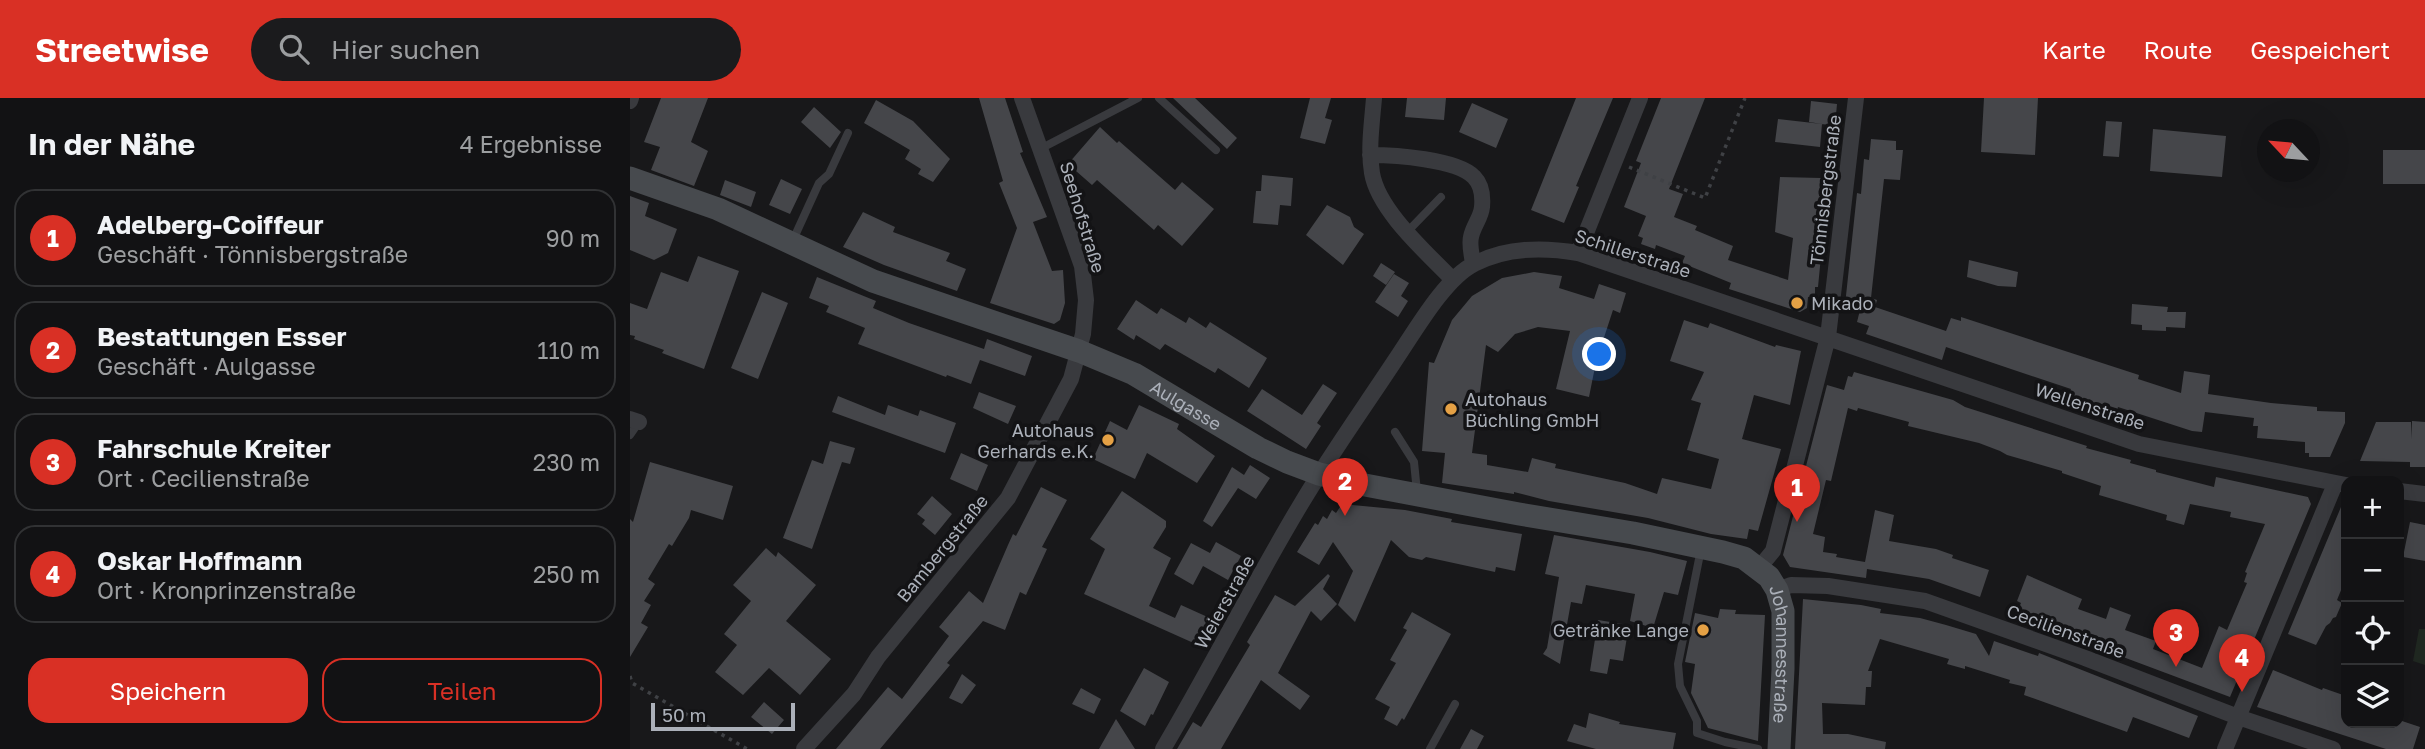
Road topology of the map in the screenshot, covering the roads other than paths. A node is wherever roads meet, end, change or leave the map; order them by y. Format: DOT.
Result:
graph roads {
  1 [pos="1022,98"];
  2 [pos="1138,98"];
  3 [pos="1159,98"];
  4 [pos="1374,98"];
  5 [pos="1640,98"];
  6 [pos="1856,98"];
  7 [pos="848,133"];
  8 [pos="1040,149"];
  9 [pos="1216,150"];
  10 [pos="1370,155"];
  11 [pos="630,178"];
  12 [pos="1441,197"];
  13 [pos="1408,231"];
  14 [pos="792,243"];
  15 [pos="1578,253"];
  16 [pos="1474,264"];
  17 [pos="1452,279"];
  18 [pos="1828,337"];
  19 [pos="1080,351"];
  20 [pos="1395,432"];
  21 [pos="1319,474"];
  22 [pos="2341,484"];
  23 [pos="2404,492"];
  24 [pos="1418,495"];
  25 [pos="2425,495"];
  26 [pos="1702,547"];
  27 [pos="1759,568"];
  28 [pos="1777,590"];
  29 [pos="1455,704"];
  30 [pos="2238,717"];
  31 [pos="804,749"];
  32 [pos="1163,749"];
  33 [pos="1430,749"];
  34 [pos="1758,749"];
  35 [pos="1779,749"];
  36 [pos="2225,749"];
  37 [pos="2333,749"];
  1 -- 8 [label="street, Seehofstraße"];
  2 -- 8 [label="lane"];
  3 -- 9 [label="lane"];
  4 -- 10 [label="street"];
  5 -- 15 [label="street"];
  6 -- 18 [label="street, Tönnisbergstraße"];
  7 -- 14 [label="lane"];
  8 -- 19 [label="street, Seehofstraße"];
  10 -- 13 [label="street"];
  10 -- 16 [label="street"];
  11 -- 14 [label="main road, Aulgasse"];
  12 -- 13 [label="lane"];
  13 -- 17 [label="street"];
  14 -- 19 [label="main road, Aulgasse"];
  15 -- 16 [label="street, Schillerstraße"];
  15 -- 18 [label="street, Schillerstraße"];
  16 -- 17 [label="street, Schillerstraße"];
  17 -- 21 [label="street, Schillerstraße"];
  18 -- 22 [label="street, Wellenstraße"];
  18 -- 27 [label="street, Tönnisbergstraße"];
  19 -- 21 [label="main road, Aulgasse"];
  19 -- 31 [label="street, Bambergstraße"];
  20 -- 24 [label="lane"];
  21 -- 24 [label="main road, Aulgasse"];
  21 -- 32 [label="street, Weierstraße"];
  22 -- 30 [label="street"];
  23 -- 25 [label="street"];
  24 -- 26 [label="main road, Aulgasse"];
  26 -- 27 [label="main road, Aulgasse"];
  26 -- 34 [label="lane"];
  27 -- 28 [label="main road, Johannesstraße"];
  28 -- 30 [label="street, Cecilienstraße"];
  28 -- 35 [label="main road, Johannesstraße"];
  29 -- 33 [label="lane"];
  30 -- 36 [label="street"];
  30 -- 37 [label="street, Cecilienstraße"];
}
